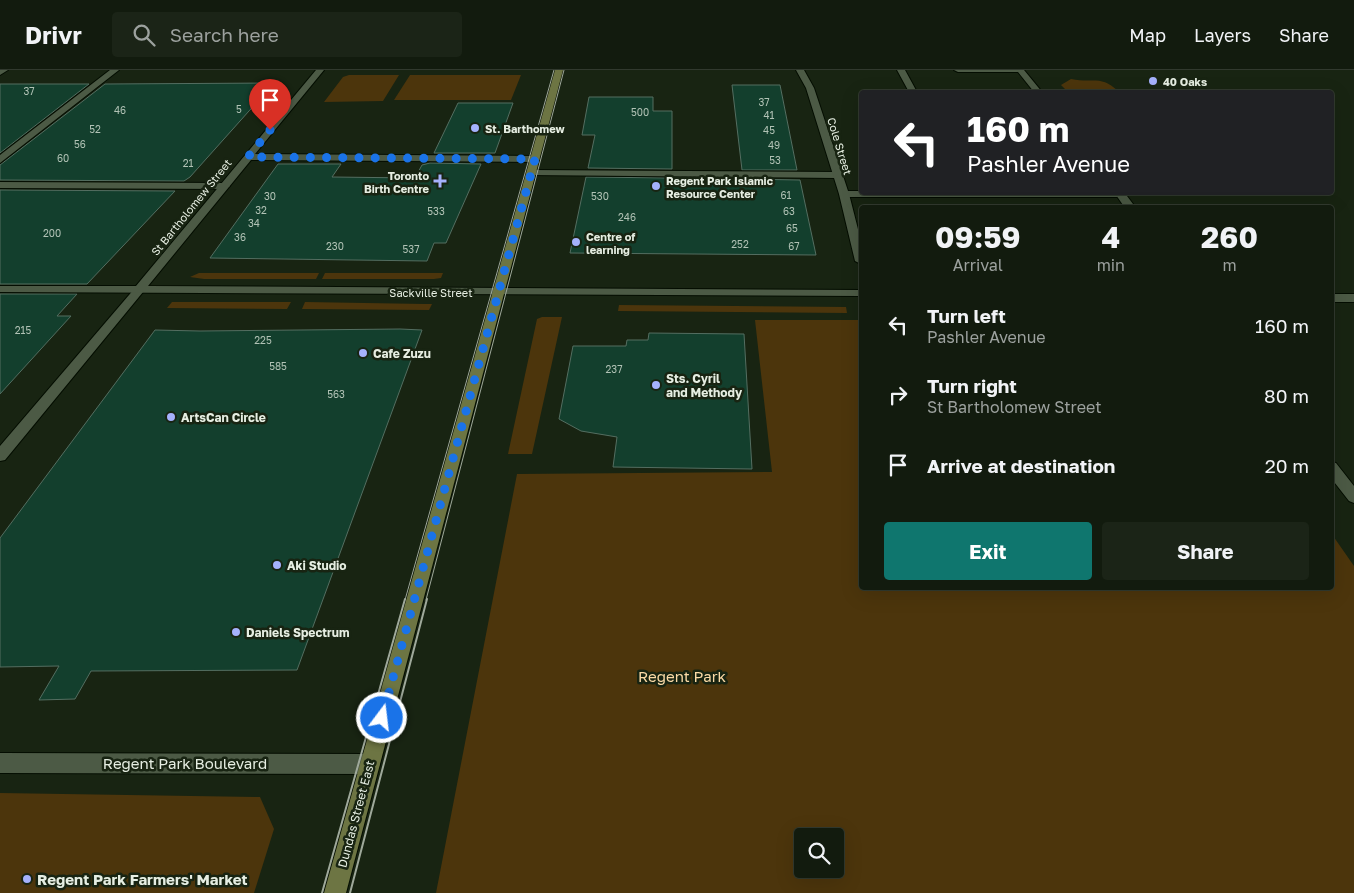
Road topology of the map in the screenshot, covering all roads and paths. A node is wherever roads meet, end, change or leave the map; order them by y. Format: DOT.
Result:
graph roads {
  1 [pos="4,70"];
  2 [pos="115,70"];
  3 [pos="320,70"];
  4 [pos="559,70"];
  5 [pos="800,70"];
  6 [pos="901,70"];
  7 [pos="958,70"];
  8 [pos="1020,70"];
  9 [pos="0,73"];
  10 [pos="911,90"];
  11 [pos="1036,90"];
  12 [pos="248,157"];
  13 [pos="535,159"];
  14 [pos="0,160"];
  15 [pos="531,173"];
  16 [pos="837,174"];
  17 [pos="0,185"];
  18 [pos="225,186"];
  19 [pos="844,194"];
  20 [pos="859,194"];
  21 [pos="859,253"];
  22 [pos="0,289"];
  23 [pos="139,290"];
  24 [pos="499,292"];
  25 [pos="859,294"];
  26 [pos="1334,298"];
  27 [pos="1354,298"];
  28 [pos="0,456"];
  29 [pos="1334,471"];
  30 [pos="1354,496"];
  31 [pos="0,763"];
  32 [pos="370,764"];
  33 [pos="335,893"];
  1 -- 9 [label="street"];
  2 -- 14 [label="street"];
  3 -- 12 [label="street, St Bartholomew Street"];
  4 -- 13 [label="street, Dundas Street East"];
  5 -- 16 [label="street, Cole Street"];
  6 -- 10 [label="street"];
  7 -- 8 [label="street"];
  8 -- 11 [label="street"];
  12 -- 13 [label="street"];
  12 -- 18 [label="street, St Bartholomew Street"];
  13 -- 15 [label="street, Dundas Street East"];
  15 -- 16 [label="street"];
  15 -- 24 [label="street, Dundas Street East"];
  16 -- 19 [label="street, Cole Street"];
  17 -- 18 [label="street"];
  18 -- 23 [label="street, St Bartholomew Street"];
  19 -- 20 [label="street"];
  19 -- 21 [label="street, Cole Street"];
  22 -- 23 [label="street, Sackville Street"];
  23 -- 24 [label="street, Sackville Street"];
  23 -- 28 [label="street, St Bartholomew Street"];
  24 -- 25 [label="street, Sackville Street"];
  24 -- 32 [label="street, Dundas Street East"];
  26 -- 27 [label="street"];
  29 -- 30 [label="street"];
  31 -- 32 [label="street, Regent Park Boulevard"];
  32 -- 33 [label="street, Dundas Street East"];
}
